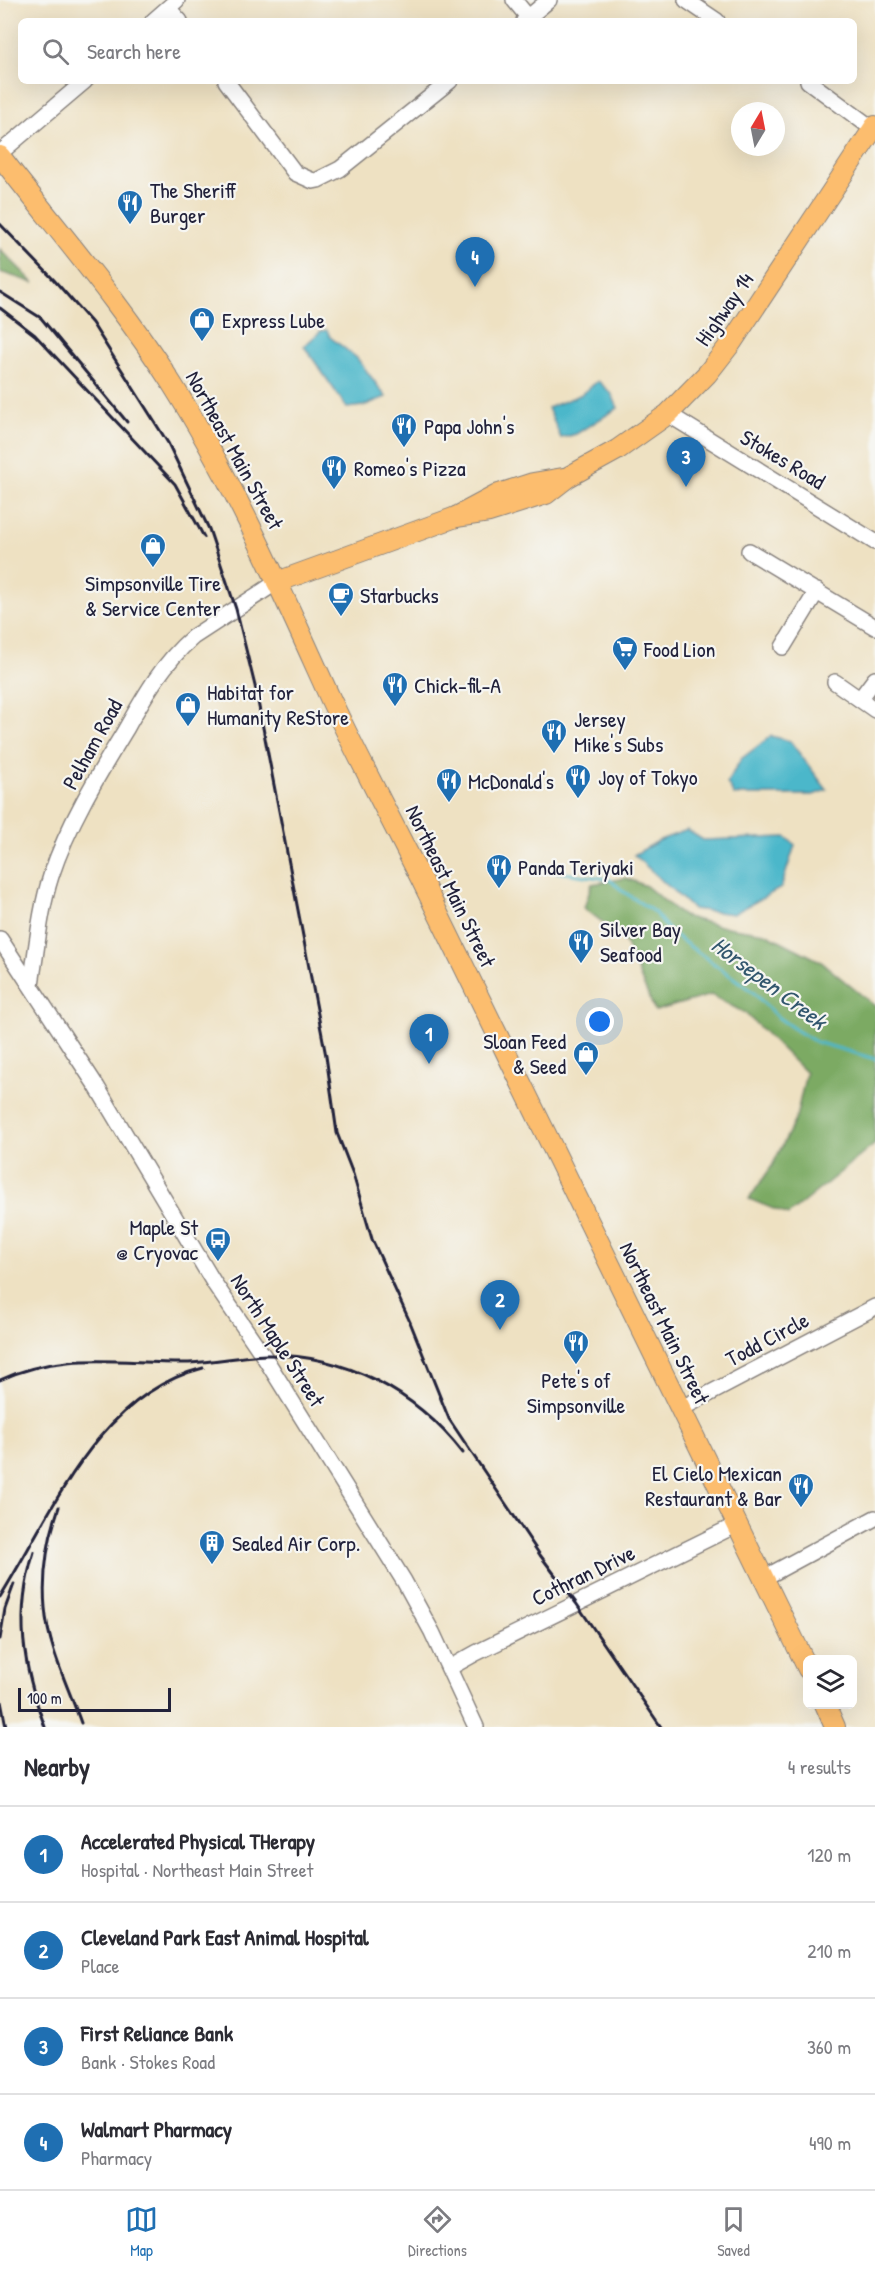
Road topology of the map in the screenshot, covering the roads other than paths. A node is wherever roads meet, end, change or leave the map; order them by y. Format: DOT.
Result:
graph roads {
  1 [pos="514,0"];
  2 [pos="549,0"];
  3 [pos="686,0"];
  4 [pos="172,4"];
  5 [pos="156,18"];
  6 [pos="179,18"];
  7 [pos="525,18"];
  8 [pos="527,18"];
  9 [pos="713,18"];
  10 [pos="82,84"];
  11 [pos="228,84"];
  12 [pos="446,84"];
  13 [pos="811,84"];
  14 [pos="874,127"];
  15 [pos="0,154"];
  16 [pos="668,414"];
  17 [pos="875,542"];
  18 [pos="748,550"];
  19 [pos="277,582"];
  20 [pos="817,591"];
  21 [pos="875,627"];
  22 [pos="783,647"];
  23 [pos="875,679"];
  24 [pos="835,682"];
  25 [pos="860,699"];
  26 [pos="875,710"];
  27 [pos="0,939"];
  28 [pos="31,984"];
  29 [pos="875,1307"];
  30 [pos="681,1409"];
  31 [pos="875,1518"];
  32 [pos="738,1524"];
  33 [pos="762,1579"];
  34 [pos="803,1661"];
  35 [pos="449,1668"];
  36 [pos="827,1709"];
  37 [pos="476,1727"];
  38 [pos="836,1727"];
  1 -- 7 [label="street"];
  2 -- 8 [label="street"];
  3 -- 9 [label="street"];
  4 -- 5 [label="street"];
  4 -- 6 [label="street"];
  10 -- 15 [label="street"];
  11 -- 12 [label="street"];
  13 -- 14 [label="street"];
  14 -- 16 [label="main road, Highway 14"];
  15 -- 19 [label="main road, Northeast Main Street"];
  16 -- 17 [label="street, Stokes Road"];
  16 -- 19 [label="main road, Highway 14"];
  18 -- 20 [label="street"];
  19 -- 28 [label="street, Pelham Road"];
  19 -- 30 [label="main road, Northeast Main Street"];
  20 -- 21 [label="street"];
  20 -- 22 [label="street"];
  23 -- 25 [label="street"];
  24 -- 25 [label="street"];
  25 -- 26 [label="street"];
  27 -- 28 [label="street, North Maple Street"];
  28 -- 35 [label="street, North Maple Street"];
  29 -- 30 [label="street, Todd Circle"];
  30 -- 32 [label="main road, Northeast Main Street"];
  31 -- 33 [label="street"];
  32 -- 33 [label="main road, Northeast Main Street"];
  32 -- 35 [label="street, Cothran Drive"];
  33 -- 34 [label="main road, Northeast Main Street"];
  35 -- 37 [label="street, North Maple Street"];
  36 -- 38 [label="main road"];
}
